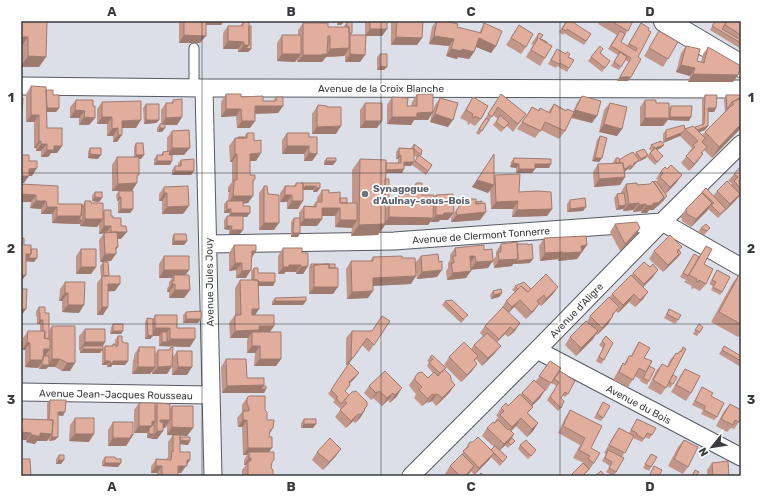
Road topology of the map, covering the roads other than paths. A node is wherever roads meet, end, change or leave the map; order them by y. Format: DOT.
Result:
graph roads {
  1 [pos="665,21"];
  2 [pos="194,48"];
  3 [pos="741,66"];
  4 [pos="21,86"];
  5 [pos="199,88"];
  6 [pos="741,89"];
  7 [pos="741,144"];
  8 [pos="662,222"];
  9 [pos="208,244"];
  10 [pos="741,266"];
  11 [pos="537,350"];
  12 [pos="21,392"];
  13 [pos="210,395"];
  14 [pos="741,457"];
  15 [pos="212,476"];
  16 [pos="411,476"];
  1 -- 3 [label="street"];
  2 -- 5 [label="lane"];
  4 -- 5 [label="street, Avenue de la Croix Blanche"];
  5 -- 6 [label="street, Avenue de la Croix Blanche"];
  5 -- 9 [label="street, Avenue Jules Jouy"];
  7 -- 8 [label="street, Avenue d'Aligre"];
  8 -- 9 [label="street, Avenue de Clermont Tonnerre"];
  8 -- 10 [label="street"];
  8 -- 11 [label="street, Avenue d'Aligre"];
  9 -- 13 [label="street, Avenue Jules Jouy"];
  11 -- 14 [label="street, Avenue du Bois"];
  11 -- 16 [label="street, Avenue d'Aligre"];
  12 -- 13 [label="street, Avenue Jean-Jacques Rousseau"];
  13 -- 15 [label="street, Avenue Jules Jouy"];
}
